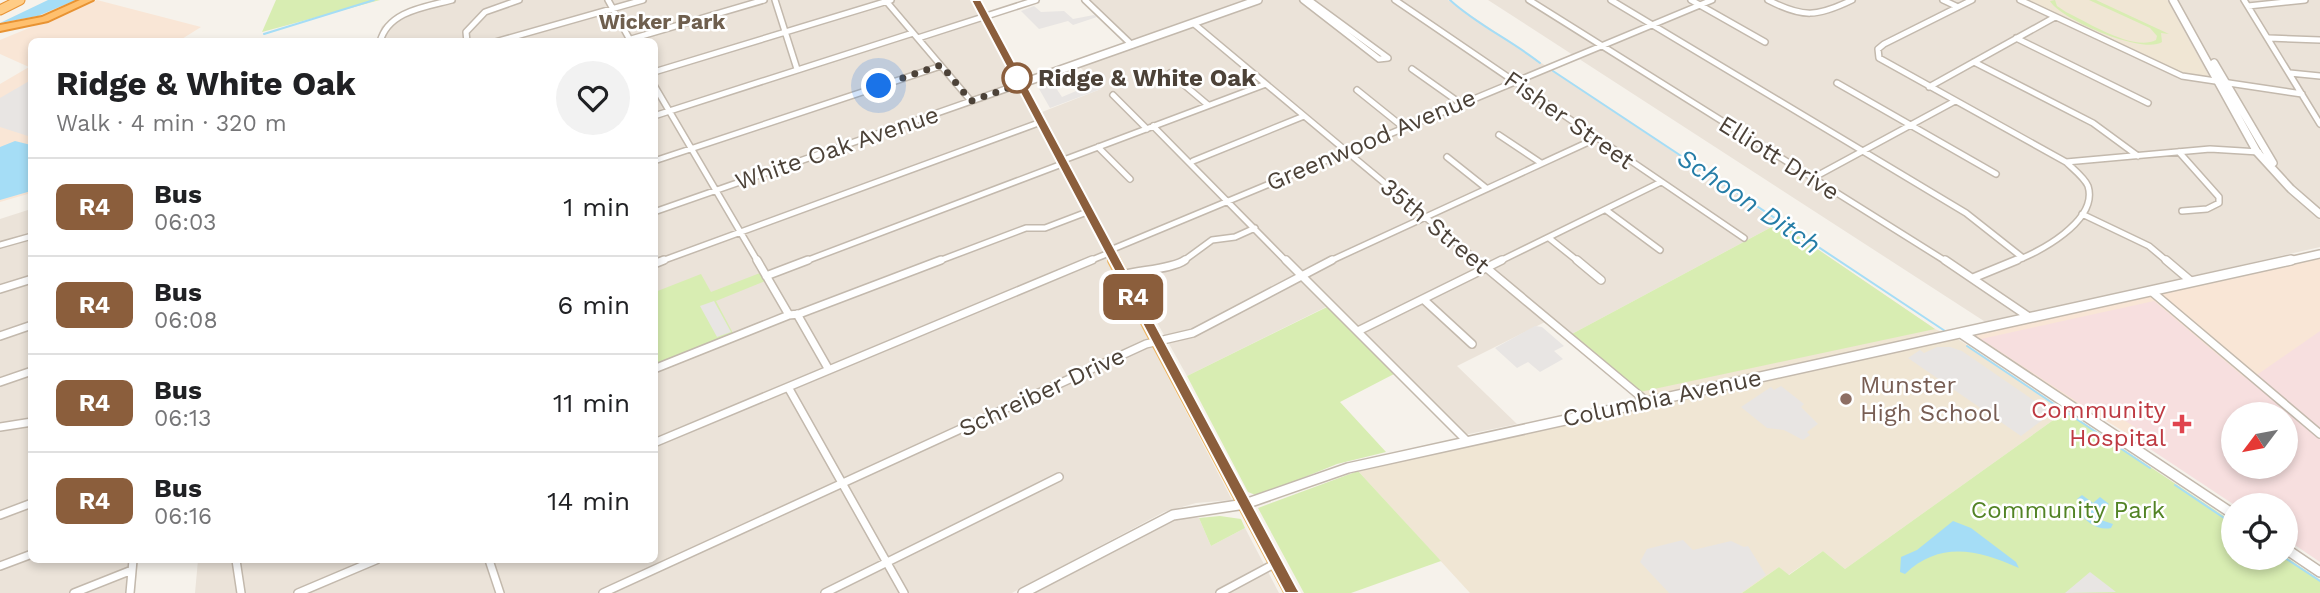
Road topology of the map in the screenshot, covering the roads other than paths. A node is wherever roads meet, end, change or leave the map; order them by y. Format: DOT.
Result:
graph roads {
  1 [pos="20,0"];
  2 [pos="88,0"];
  3 [pos="452,0"];
  4 [pos="519,0"];
  5 [pos="608,0"];
  6 [pos="643,0"];
  7 [pos="764,0"];
  8 [pos="775,0"];
  9 [pos="976,0"];
  10 [pos="1036,0"];
  11 [pos="1085,0"];
  12 [pos="1258,0"];
  13 [pos="1303,0"];
  14 [pos="1309,0"];
  15 [pos="1395,0"];
  16 [pos="1529,0"];
  17 [pos="1611,0"];
  18 [pos="1691,0"];
  19 [pos="1712,0"];
  20 [pos="1768,0"];
  21 [pos="1852,0"];
  22 [pos="1943,0"];
  23 [pos="1972,0"];
  24 [pos="2020,0"];
  25 [pos="2173,0"];
  26 [pos="2178,0"];
  27 [pos="2305,0"];
  28 [pos="889,1"];
  29 [pos="2246,3"];
  30 [pos="1700,5"];
  31 [pos="1958,7"];
  32 [pos="613,9"];
  33 [pos="0,10"];
  34 [pos="985,17"];
  35 [pos="2055,17"];
  36 [pos="1193,23"];
  37 [pos="1653,25"];
  38 [pos="0,28"];
  39 [pos="785,32"];
  40 [pos="916,36"];
  41 [pos="380,38"];
  42 [pos="467,38"];
  43 [pos="509,38"];
  44 [pos="628,38"];
  45 [pos="640,38"];
  46 [pos="2016,38"];
  47 [pos="2269,38"];
  48 [pos="2320,40"];
  49 [pos="1765,42"];
  50 [pos="1132,45"];
  51 [pos="1602,46"];
  52 [pos="1974,62"];
  53 [pos="941,65"];
  54 [pos="797,69"];
  55 [pos="1412,69"];
  56 [pos="658,71"];
  57 [pos="1170,73"];
  58 [pos="2290,73"];
  59 [pos="2320,76"];
  60 [pos="1513,81"];
  61 [pos="1837,83"];
  62 [pos="1020,84"];
  63 [pos="1265,84"];
  64 [pos="2222,84"];
  65 [pos="1929,87"];
  66 [pos="1357,90"];
  67 [pos="658,92"];
  68 [pos="2302,94"];
  69 [pos="1112,95"];
  70 [pos="971,101"];
  71 [pos="1955,101"];
  72 [pos="1460,103"];
  73 [pos="2148,103"];
  74 [pos="1208,106"];
  75 [pos="669,111"];
  76 [pos="658,115"];
  77 [pos="1304,116"];
  78 [pos="1041,122"];
  79 [pos="2320,124"];
  80 [pos="1912,125"];
  81 [pos="1150,127"];
  82 [pos="1403,127"];
  83 [pos="1499,135"];
  84 [pos="1595,139"];
  85 [pos="1098,147"];
  86 [pos="691,149"];
  87 [pos="1345,151"];
  88 [pos="1863,151"];
  89 [pos="2179,152"];
  90 [pos="2261,152"];
  91 [pos="2138,156"];
  92 [pos="1447,158"];
  93 [pos="658,160"];
  94 [pos="1193,161"];
  95 [pos="1061,162"];
  96 [pos="2066,162"];
  97 [pos="1541,163"];
  98 [pos="1996,174"];
  99 [pos="1130,179"];
  100 [pos="1811,179"];
  101 [pos="1661,182"];
  102 [pos="1486,188"];
  103 [pos="716,190"];
  104 [pos="1230,199"];
  105 [pos="1606,210"];
  106 [pos="658,211"];
  107 [pos="2182,211"];
  108 [pos="1087,212"];
  109 [pos="2320,212"];
  110 [pos="2082,214"];
  111 [pos="1424,217"];
  112 [pos="1255,228"];
  113 [pos="740,232"];
  114 [pos="28,237"];
  115 [pos="1549,238"];
  116 [pos="1744,239"];
  117 [pos="0,245"];
  118 [pos="1660,250"];
  119 [pos="1109,252"];
  120 [pos="2320,254"];
  121 [pos="2023,258"];
  122 [pos="658,263"];
  123 [pos="1486,268"];
  124 [pos="1122,275"];
  125 [pos="1300,275"];
  126 [pos="766,276"];
  127 [pos="1973,278"];
  128 [pos="28,280"];
  129 [pos="1601,280"];
  130 [pos="2192,282"];
  131 [pos="0,289"];
  132 [pos="2151,291"];
  133 [pos="1423,299"];
  134 [pos="793,315"];
  135 [pos="2029,317"];
  136 [pos="28,326"];
  137 [pos="1358,331"];
  138 [pos="1961,333"];
  139 [pos="0,336"];
  140 [pos="1157,341"];
  141 [pos="1472,344"];
  142 [pos="658,367"];
  143 [pos="829,370"];
  144 [pos="28,372"];
  145 [pos="0,382"];
  146 [pos="788,387"];
  147 [pos="1646,401"];
  148 [pos="28,423"];
  149 [pos="0,427"];
  150 [pos="2320,434"];
  151 [pos="1466,440"];
  152 [pos="658,441"];
  153 [pos="1059,477"];
  154 [pos="843,484"];
  155 [pos="28,504"];
  156 [pos="1245,504"];
  157 [pos="2221,506"];
  158 [pos="0,515"];
  159 [pos="28,556"];
  160 [pos="2298,557"];
  161 [pos="133,563"];
  162 [pos="237,563"];
  163 [pos="369,563"];
  164 [pos="490,563"];
  165 [pos="887,563"];
  166 [pos="1276,563"];
  167 [pos="0,566"];
  168 [pos="132,570"];
  169 [pos="2320,572"];
  170 [pos="74,593"];
  171 [pos="130,593"];
  172 [pos="242,593"];
  173 [pos="298,593"];
  174 [pos="500,593"];
  175 [pos="603,593"];
  176 [pos="825,593"];
  177 [pos="904,593"];
  178 [pos="1023,593"];
  179 [pos="1220,593"];
  180 [pos="1291,593"];
  1 -- 33 [label="highway"];
  2 -- 38 [label="highway"];
  3 -- 41 [label="street"];
  4 -- 42 [label="street"];
  5 -- 32 [label="street"];
  6 -- 32 [label="street"];
  7 -- 45 [label="street"];
  8 -- 39 [label="street"];
  9 -- 34 [label="main road"];
  10 -- 34 [label="street"];
  11 -- 50 [label="street"];
  12 -- 36 [label="street, White Oak Avenue"];
  13 -- 14 [label="street"];
  15 -- 60 [label="street, Fisher Street"];
  16 -- 51 [label="street, Elliott Drive"];
  17 -- 37 [label="street"];
  18 -- 30 [label="street"];
  19 -- 30 [label="street, Greenwood Avenue"];
  20 -- 21 [label="street"];
  22 -- 31 [label="street"];
  23 -- 31 [label="street"];
  24 -- 35 [label="street"];
  25 -- 64 [label="street"];
  26 -- 64 [label="street"];
  27 -- 29 [label="street"];
  28 -- 39 [label="street"];
  28 -- 40 [label="street"];
  29 -- 47 [label="street"];
  30 -- 37 [label="street, Greenwood Avenue"];
  30 -- 49 [label="street"];
  31 -- 65 [label="street"];
  32 -- 43 [label="street"];
  32 -- 44 [label="street"];
  34 -- 40 [label="street"];
  34 -- 62 [label="main road"];
  35 -- 46 [label="street"];
  35 -- 64 [label="street"];
  36 -- 50 [label="street, White Oak Avenue"];
  36 -- 63 [label="street, 35th Street"];
  37 -- 51 [label="street, Greenwood Avenue"];
  37 -- 88 [label="street"];
  39 -- 54 [label="street"];
  39 -- 56 [label="street"];
  40 -- 53 [label="street"];
  40 -- 54 [label="street"];
  46 -- 52 [label="street"];
  46 -- 73 [label="street"];
  47 -- 48 [label="street"];
  47 -- 58 [label="street"];
  50 -- 62 [label="street, White Oak Avenue"];
  51 -- 60 [label="street, Greenwood Avenue"];
  51 -- 100 [label="street, Elliott Drive"];
  52 -- 65 [label="street"];
  52 -- 91 [label="street"];
  53 -- 70 [label="street"];
  53 -- 86 [label="street"];
  54 -- 75 [label="street"];
  55 -- 72 [label="street"];
  57 -- 74 [label="street"];
  58 -- 59 [label="street"];
  58 -- 68 [label="street"];
  60 -- 72 [label="street, Greenwood Avenue"];
  60 -- 84 [label="street, Fisher Street"];
  61 -- 80 [label="street"];
  62 -- 70 [label="street, White Oak Avenue"];
  62 -- 78 [label="main road"];
  63 -- 74 [label="street"];
  63 -- 77 [label="street, 35th Street"];
  64 -- 68 [label="street"];
  64 -- 90 [label="street"];
  65 -- 71 [label="street"];
  66 -- 82 [label="street"];
  67 -- 75 [label="street"];
  68 -- 79 [label="street"];
  69 -- 81 [label="street"];
  70 -- 103 [label="street, White Oak Avenue"];
  71 -- 80 [label="street"];
  71 -- 96 [label="street"];
  72 -- 82 [label="street, Greenwood Avenue"];
  74 -- 81 [label="street"];
  75 -- 76 [label="street"];
  75 -- 86 [label="street"];
  77 -- 87 [label="street, 35th Street"];
  77 -- 94 [label="street"];
  78 -- 95 [label="main road"];
  78 -- 113 [label="street"];
  80 -- 88 [label="street"];
  80 -- 98 [label="street"];
  81 -- 85 [label="street"];
  81 -- 94 [label="street"];
  82 -- 87 [label="street, Greenwood Avenue"];
  83 -- 97 [label="street"];
  84 -- 97 [label="street, Schreiber Drive"];
  84 -- 101 [label="street, Fisher Street"];
  85 -- 95 [label="street"];
  85 -- 99 [label="street"];
  86 -- 93 [label="street"];
  86 -- 103 [label="street"];
  87 -- 104 [label="street, Greenwood Avenue"];
  87 -- 111 [label="street, 35th Street"];
  88 -- 100 [label="street"];
  88 -- 121 [label="street"];
  89 -- 90 [label="street"];
  89 -- 91 [label="street"];
  89 -- 107 [label="street"];
  90 -- 109 [label="street"];
  91 -- 96 [label="street"];
  92 -- 102 [label="street"];
  94 -- 104 [label="street"];
  95 -- 108 [label="main road"];
  95 -- 126 [label="street"];
  96 -- 110 [label="street"];
  97 -- 102 [label="street, Schreiber Drive"];
  100 -- 127 [label="street, Elliott Drive"];
  101 -- 105 [label="street"];
  101 -- 116 [label="street, Fisher Street"];
  102 -- 111 [label="street, Schreiber Drive"];
  103 -- 106 [label="street, White Oak Avenue"];
  103 -- 113 [label="street"];
  104 -- 112 [label="street"];
  104 -- 119 [label="street, Greenwood Avenue"];
  105 -- 115 [label="street"];
  105 -- 118 [label="street"];
  108 -- 119 [label="main road"];
  108 -- 134 [label="street"];
  110 -- 121 [label="street"];
  110 -- 130 [label="street"];
  111 -- 123 [label="street, 35th Street"];
  111 -- 125 [label="street, Schreiber Drive"];
  112 -- 124 [label="street"];
  112 -- 125 [label="street"];
  113 -- 122 [label="street"];
  113 -- 126 [label="street"];
  114 -- 117 [label="street"];
  115 -- 123 [label="street"];
  115 -- 129 [label="street"];
  119 -- 124 [label="main road"];
  119 -- 143 [label="street, Greenwood Avenue"];
  120 -- 130 [label="street, Columbia Avenue"];
  121 -- 127 [label="street"];
  123 -- 133 [label="street"];
  123 -- 147 [label="street, 35th Street"];
  124 -- 140 [label="main road"];
  125 -- 137 [label="street"];
  125 -- 140 [label="street, Schreiber Drive"];
  126 -- 134 [label="street"];
  127 -- 135 [label="street, Elliott Drive"];
  128 -- 131 [label="street"];
  130 -- 132 [label="street, Columbia Avenue"];
  132 -- 135 [label="street, Columbia Avenue"];
  132 -- 150 [label="street"];
  133 -- 137 [label="street"];
  133 -- 141 [label="street"];
  134 -- 142 [label="street"];
  134 -- 143 [label="street"];
  135 -- 138 [label="street, Columbia Avenue"];
  136 -- 139 [label="street"];
  137 -- 151 [label="street"];
  138 -- 147 [label="street, Columbia Avenue"];
  138 -- 157 [label="street"];
  140 -- 154 [label="street, Schreiber Drive"];
  140 -- 156 [label="main road"];
  143 -- 146 [label="street, Greenwood Avenue"];
  144 -- 145 [label="street"];
  146 -- 152 [label="street, Greenwood Avenue"];
  146 -- 154 [label="street"];
  147 -- 151 [label="street, Columbia Avenue"];
  148 -- 149 [label="street"];
  151 -- 156 [label="street, Columbia Avenue"];
  153 -- 165 [label="street"];
  154 -- 165 [label="street"];
  154 -- 175 [label="street, Schreiber Drive"];
  155 -- 158 [label="street"];
  156 -- 166 [label="main road"];
  156 -- 178 [label="street, Columbia Avenue"];
  159 -- 167 [label="street"];
  160 -- 169 [label="street"];
  161 -- 168 [label="street"];
  162 -- 172 [label="street"];
  163 -- 173 [label="street"];
  164 -- 174 [label="street"];
  165 -- 176 [label="street"];
  165 -- 177 [label="street"];
  166 -- 179 [label="street"];
  166 -- 180 [label="main road"];
  168 -- 170 [label="street"];
  168 -- 171 [label="street"];
}
